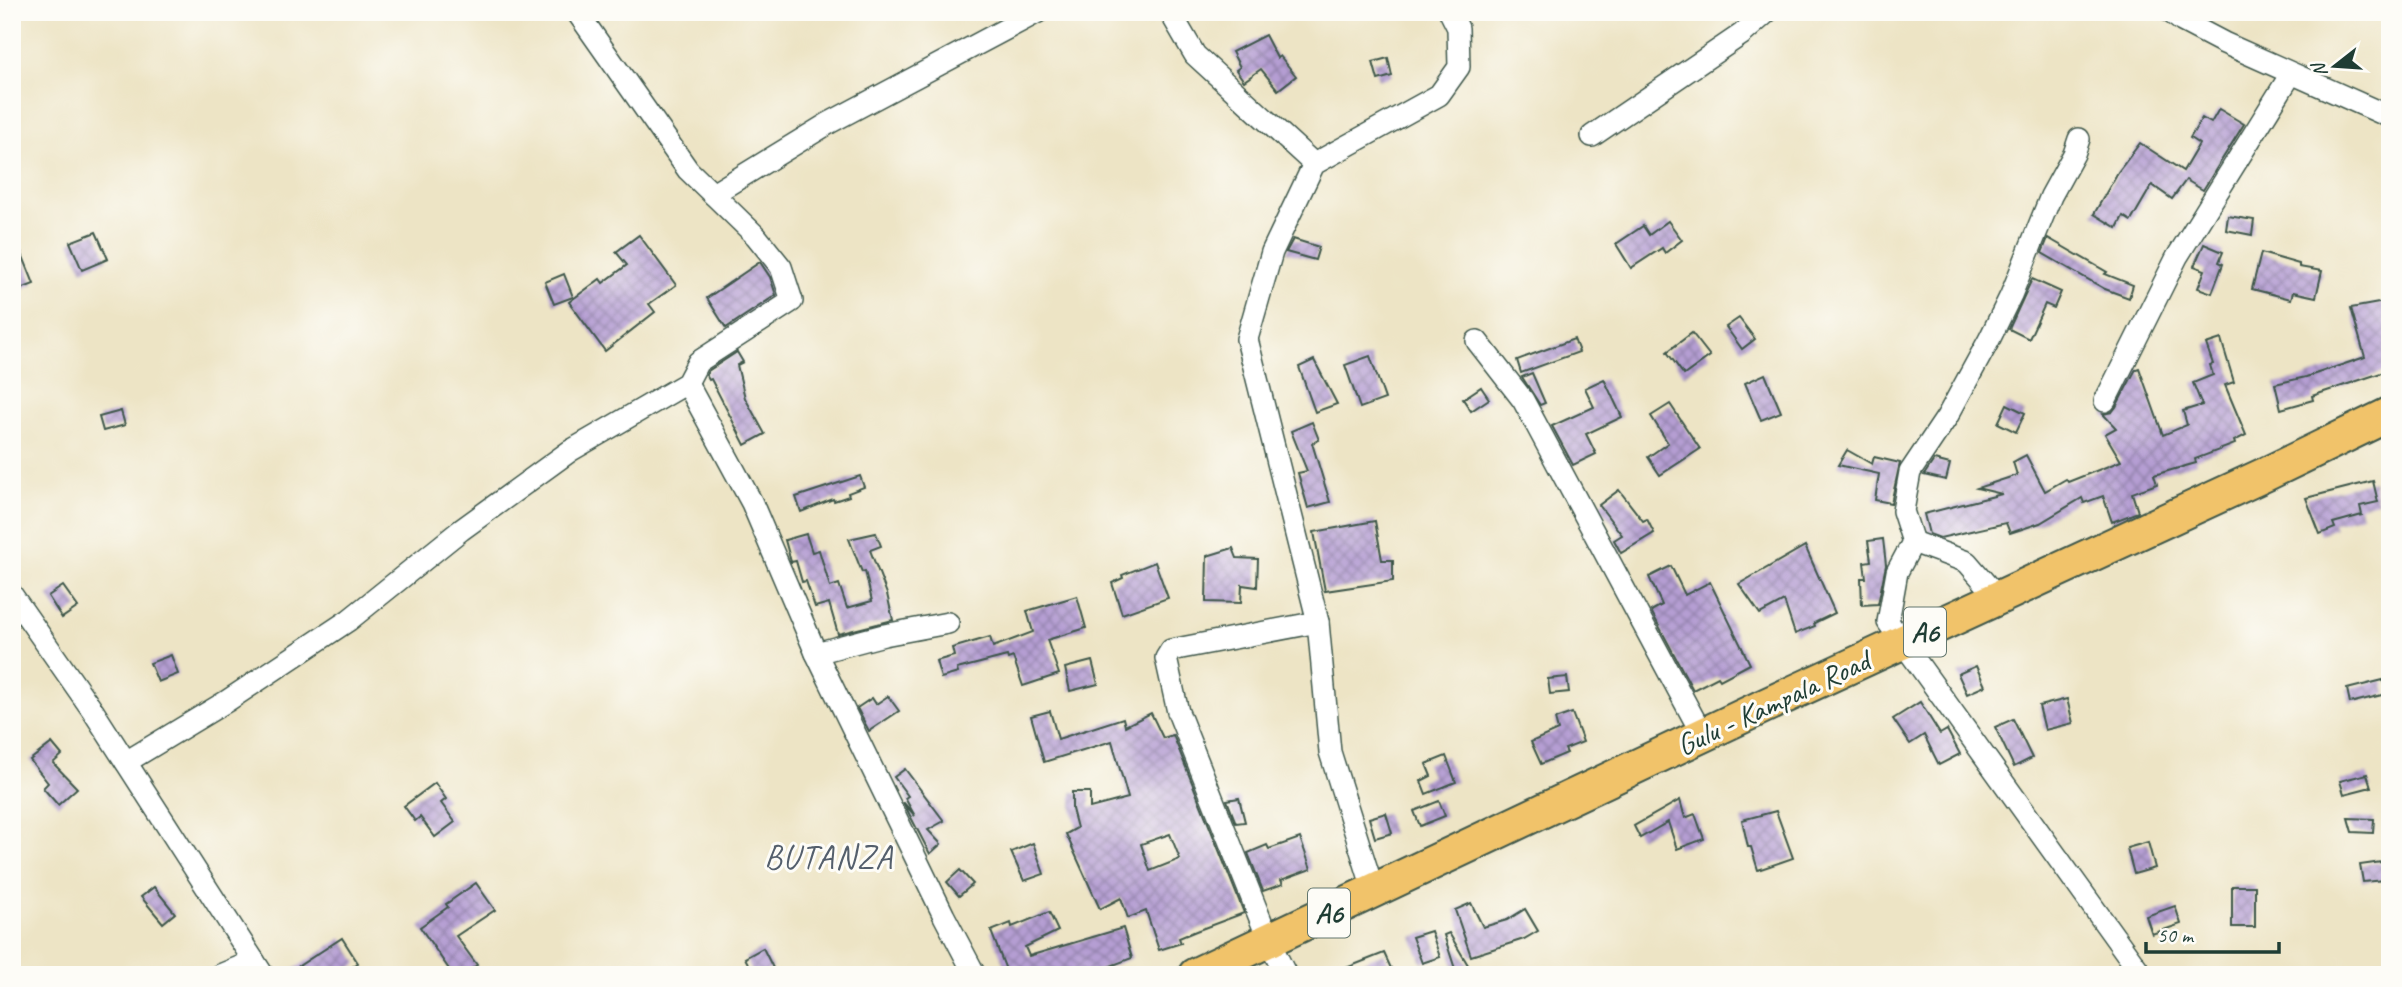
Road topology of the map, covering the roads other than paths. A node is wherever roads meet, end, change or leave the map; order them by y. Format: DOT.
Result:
graph roads {
  1 [pos="577,12"];
  2 [pos="1038,12"];
  3 [pos="1170,12"];
  4 [pos="1450,12"];
  5 [pos="1768,12"];
  6 [pos="2170,12"];
  7 [pos="2291,74"];
  8 [pos="2390,117"];
  9 [pos="1592,136"];
  10 [pos="2079,139"];
  11 [pos="1314,164"];
  12 [pos="713,194"];
  13 [pos="1477,341"];
  14 [pos="687,383"];
  15 [pos="2105,401"];
  16 [pos="2390,414"];
  17 [pos="1913,542"];
  18 [pos="12,595"];
  19 [pos="1997,598"];
  20 [pos="1318,622"];
  21 [pos="948,624"];
  22 [pos="1902,642"];
  23 [pos="816,653"];
  24 [pos="1703,736"];
  25 [pos="126,762"];
  26 [pos="1374,892"];
  27 [pos="1269,941"];
  28 [pos="259,968"];
  29 [pos="220,975"];
  30 [pos="975,975"];
  31 [pos="1195,975"];
  32 [pos="1286,975"];
  33 [pos="2142,975"];
  1 -- 12 [label="street"];
  2 -- 12 [label="street"];
  3 -- 11 [label="street"];
  4 -- 11 [label="street"];
  5 -- 9 [label="street"];
  6 -- 7 [label="street"];
  7 -- 8 [label="street"];
  7 -- 15 [label="street"];
  10 -- 17 [label="street"];
  11 -- 20 [label="street"];
  12 -- 14 [label="street"];
  13 -- 24 [label="street"];
  14 -- 23 [label="street"];
  14 -- 25 [label="street"];
  16 -- 19 [label="main road, Gulu - Kampala Road / A6"];
  17 -- 19 [label="street"];
  17 -- 22 [label="street"];
  18 -- 25 [label="street"];
  19 -- 22 [label="main road, Gulu - Kampala Road / A6"];
  20 -- 26 [label="street"];
  20 -- 27 [label="street"];
  21 -- 23 [label="street"];
  22 -- 24 [label="main road, Gulu - Kampala Road / A6"];
  22 -- 33 [label="street"];
  23 -- 30 [label="street"];
  24 -- 26 [label="main road, Gulu - Kampala Road / A6"];
  25 -- 28 [label="street"];
  26 -- 27 [label="main road, Gulu - Kampala Road / A6"];
  27 -- 31 [label="main road, Gulu - Kampala Road / A6"];
  27 -- 32 [label="street"];
  28 -- 29 [label="street"];
}
